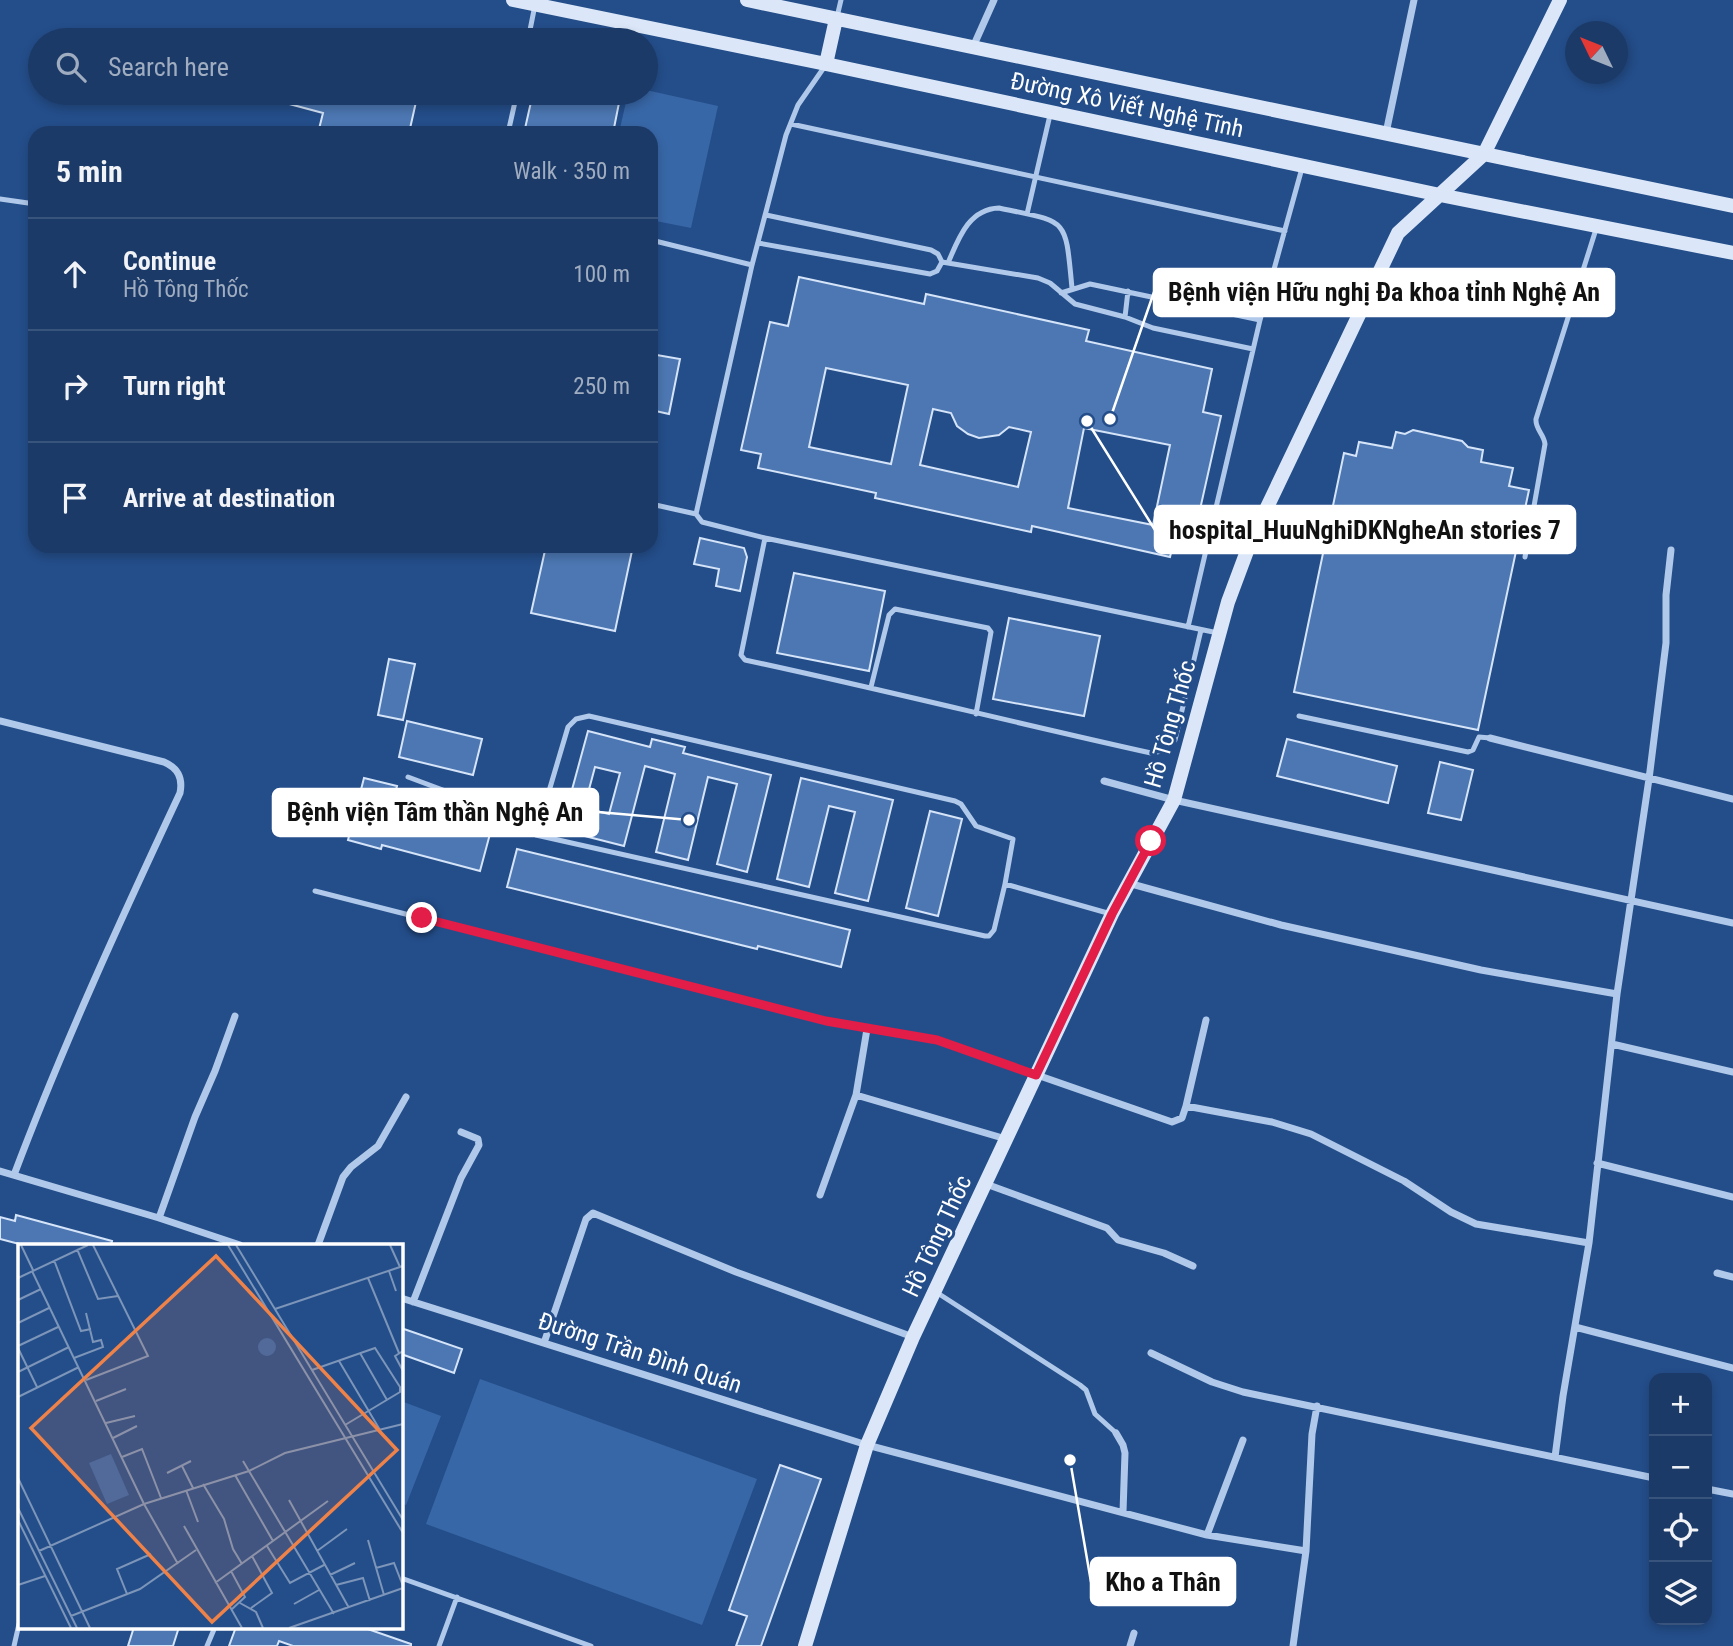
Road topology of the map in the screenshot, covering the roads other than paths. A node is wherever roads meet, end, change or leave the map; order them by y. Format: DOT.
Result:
graph roads {
  1 [pos="513,0"];
  2 [pos="747,0"];
  3 [pos="841,0"];
  4 [pos="994,0"];
  5 [pos="1413,0"];
  6 [pos="1560,0"];
  7 [pos="535,5"];
  8 [pos="836,19"];
  9 [pos="530,28"];
  10 [pos="648,28"];
  11 [pos="658,30"];
  12 [pos="973,47"];
  13 [pos="826,64"];
  14 [pos="514,105"];
  15 [pos="1051,113"];
  16 [pos="791,124"];
  17 [pos="510,126"];
  18 [pos="1386,134"];
  19 [pos="1484,154"];
  20 [pos="1303,165"];
  21 [pos="1036,175"];
  22 [pos="1440,195"];
  23 [pos="0,199"];
  24 [pos="28,203"];
  25 [pos="1733,206"];
  26 [pos="1027,214"];
  27 [pos="766,215"];
  28 [pos="1597,226"];
  29 [pos="1285,231"];
  30 [pos="658,242"];
  31 [pos="758,243"];
  32 [pos="1733,253"];
  33 [pos="945,263"];
  34 [pos="752,265"];
  35 [pos="1072,288"];
  36 [pos="1128,292"];
  37 [pos="1061,293"];
  38 [pos="1125,317"];
  39 [pos="1260,320"];
  40 [pos="1253,349"];
  41 [pos="658,506"];
  42 [pos="696,514"];
  43 [pos="765,538"];
  44 [pos="1671,550"];
  45 [pos="1525,557"];
  46 [pos="1188,627"];
  47 [pos="1201,630"];
  48 [pos="1219,634"];
  49 [pos="871,687"];
  50 [pos="976,714"];
  51 [pos="1299,716"];
  52 [pos="0,721"];
  53 [pos="1490,738"];
  54 [pos="408,777"];
  55 [pos="1649,779"];
  56 [pos="1104,780"];
  57 [pos="1733,799"];
  58 [pos="1174,800"];
  59 [pos="536,835"];
  60 [pos="1128,883"];
  61 [pos="1004,884"];
  62 [pos="314,891"];
  63 [pos="1631,901"];
  64 [pos="1112,914"];
  65 [pos="1733,923"];
  66 [pos="1618,993"];
  67 [pos="235,1016"];
  68 [pos="1206,1020"];
  69 [pos="867,1028"];
  70 [pos="1612,1044"];
  71 [pos="1733,1072"];
  72 [pos="1036,1075"];
  73 [pos="856,1095"];
  74 [pos="406,1097"];
  75 [pos="1186,1106"];
  76 [pos="461,1132"];
  77 [pos="1007,1140"];
  78 [pos="1597,1163"];
  79 [pos="0,1171"];
  80 [pos="14,1175"];
  81 [pos="986,1184"];
  82 [pos="820,1195"];
  83 [pos="1733,1197"];
  84 [pos="159,1218"];
  85 [pos="1588,1243"];
  86 [pos="237,1244"];
  87 [pos="318,1244"];
  88 [pos="1193,1266"];
  89 [pos="1717,1273"];
  90 [pos="1733,1277"];
  91 [pos="936,1292"];
  92 [pos="402,1297"];
  93 [pos="413,1301"];
  94 [pos="1575,1327"];
  95 [pos="914,1337"];
  96 [pos="544,1343"];
  97 [pos="1151,1353"];
  98 [pos="1733,1368"];
  99 [pos="1317,1406"];
  100 [pos="1116,1433"];
  101 [pos="1243,1440"];
  102 [pos="867,1445"];
  103 [pos="1555,1457"];
  104 [pos="1649,1477"];
  105 [pos="1712,1490"];
  106 [pos="1733,1494"];
  107 [pos="1123,1512"];
  108 [pos="1207,1535"];
  109 [pos="1306,1550"];
  110 [pos="402,1578"];
  111 [pos="457,1597"];
  112 [pos="18,1628"];
  113 [pos="215,1628"];
  114 [pos="1134,1633"];
  115 [pos="14,1646"];
  116 [pos="208,1646"];
  117 [pos="439,1646"];
  118 [pos="591,1646"];
  119 [pos="805,1646"];
  120 [pos="1130,1646"];
  121 [pos="1293,1646"];
  1 -- 7 [label="main road, Đường Xô Viết Nghệ Tĩnh"];
  2 -- 8 [label="main road, Đường Xô Viết Nghệ Tĩnh"];
  3 -- 8 [label="lane"];
  4 -- 12 [label="street"];
  5 -- 18 [label="street"];
  6 -- 19 [label="main road, Hồ Tông Thốc"];
  7 -- 9 [label="lane"];
  7 -- 10 [label="main road, Đường Xô Viết Nghệ Tĩnh"];
  8 -- 12 [label="main road, Đường Xô Viết Nghệ Tĩnh"];
  8 -- 13 [label="main road"];
  11 -- 13 [label="main road, Đường Xô Viết Nghệ Tĩnh"];
  12 -- 18 [label="main road, Đường Xô Viết Nghệ Tĩnh"];
  13 -- 15 [label="main road, Đường Xô Viết Nghệ Tĩnh"];
  13 -- 16 [label="lane"];
  14 -- 17 [label="lane"];
  15 -- 20 [label="main road, Đường Xô Viết Nghệ Tĩnh"];
  15 -- 21 [label="lane"];
  16 -- 21 [label="lane"];
  16 -- 27 [label="lane"];
  18 -- 19 [label="main road, Đường Xô Viết Nghệ Tĩnh"];
  19 -- 22 [label="main road, Hồ Tông Thốc"];
  19 -- 25 [label="main road, Đường Xô Viết Nghệ Tĩnh"];
  20 -- 22 [label="main road, Đường Xô Viết Nghệ Tĩnh"];
  20 -- 29 [label="lane"];
  21 -- 26 [label="lane"];
  21 -- 29 [label="lane"];
  22 -- 28 [label="main road, Đường Xô Viết Nghệ Tĩnh"];
  22 -- 48 [label="main road, Hồ Tông Thốc"];
  23 -- 24 [label="lane"];
  26 -- 33 [label="lane"];
  26 -- 35 [label="lane"];
  27 -- 31 [label="lane"];
  27 -- 33 [label="lane"];
  28 -- 32 [label="main road, Đường Xô Viết Nghệ Tĩnh"];
  28 -- 45 [label="lane"];
  29 -- 39 [label="lane"];
  30 -- 34 [label="lane"];
  31 -- 33 [label="lane"];
  31 -- 34 [label="lane"];
  33 -- 37 [label="lane"];
  34 -- 42 [label="lane"];
  35 -- 36 [label="lane"];
  35 -- 37 [label="lane"];
  36 -- 38 [label="lane"];
  36 -- 39 [label="lane"];
  37 -- 38 [label="lane"];
  38 -- 40 [label="lane"];
  39 -- 40 [label="lane"];
  40 -- 46 [label="lane"];
  41 -- 42 [label="lane"];
  42 -- 43 [label="lane"];
  43 -- 46 [label="lane"];
  43 -- 49 [label="lane"];
  44 -- 55 [label="street"];
  46 -- 47 [label="lane"];
  47 -- 48 [label="lane"];
  47 -- 50 [label="lane"];
  48 -- 58 [label="main road, Hồ Tông Thốc"];
  49 -- 50 [label="lane"];
  49 -- 50 [label="lane"];
  51 -- 53 [label="lane"];
  52 -- 80 [label="street"];
  53 -- 55 [label="street"];
  54 -- 59 [label="lane"];
  55 -- 57 [label="street"];
  55 -- 63 [label="street"];
  56 -- 58 [label="street"];
  58 -- 60 [label="main road, Hồ Tông Thốc"];
  58 -- 63 [label="street"];
  59 -- 61 [label="lane"];
  59 -- 61 [label="lane"];
  60 -- 64 [label="main road, Hồ Tông Thốc"];
  60 -- 66 [label="street"];
  61 -- 64 [label="lane"];
  62 -- 69 [label="lane"];
  63 -- 65 [label="street"];
  63 -- 66 [label="street"];
  64 -- 72 [label="main road, Hồ Tông Thốc"];
  66 -- 70 [label="street"];
  67 -- 84 [label="street"];
  68 -- 75 [label="street"];
  69 -- 72 [label="lane"];
  69 -- 73 [label="street"];
  70 -- 71 [label="street"];
  70 -- 78 [label="street"];
  72 -- 75 [label="street"];
  72 -- 77 [label="main road, Hồ Tông Thốc"];
  73 -- 77 [label="street"];
  73 -- 82 [label="street"];
  74 -- 87 [label="street"];
  75 -- 85 [label="street"];
  76 -- 93 [label="street"];
  77 -- 81 [label="main road, Hồ Tông Thốc"];
  78 -- 83 [label="street"];
  78 -- 85 [label="street"];
  79 -- 80 [label="street"];
  80 -- 84 [label="street"];
  81 -- 88 [label="street"];
  81 -- 91 [label="main road, Hồ Tông Thốc"];
  84 -- 86 [label="street"];
  85 -- 94 [label="street"];
  89 -- 90 [label="street"];
  91 -- 95 [label="main road, Hồ Tông Thốc"];
  91 -- 100 [label="lane"];
  92 -- 93 [label="street, Đường Trần Đình Quán"];
  93 -- 96 [label="street, Đường Trần Đình Quán"];
  94 -- 98 [label="street"];
  94 -- 103 [label="street"];
  95 -- 96 [label="street"];
  95 -- 102 [label="main road, Hồ Tông Thốc"];
  96 -- 102 [label="street, Đường Trần Đình Quán"];
  97 -- 99 [label="street"];
  99 -- 103 [label="street"];
  99 -- 109 [label="street"];
  100 -- 107 [label="street"];
  101 -- 108 [label="street"];
  102 -- 107 [label="street, Đường Trần Đình Quán"];
  102 -- 119 [label="main road, Hồ Tông Thốc"];
  103 -- 104 [label="street"];
  105 -- 106 [label="street"];
  107 -- 108 [label="street, Đường Trần Đình Quán"];
  108 -- 109 [label="street, Đường Trần Đình Quán"];
  109 -- 121 [label="street"];
  110 -- 111 [label="lane"];
  111 -- 117 [label="lane"];
  111 -- 118 [label="lane"];
  112 -- 115 [label="lane"];
  113 -- 116 [label="lane"];
  114 -- 120 [label="street"];
}
